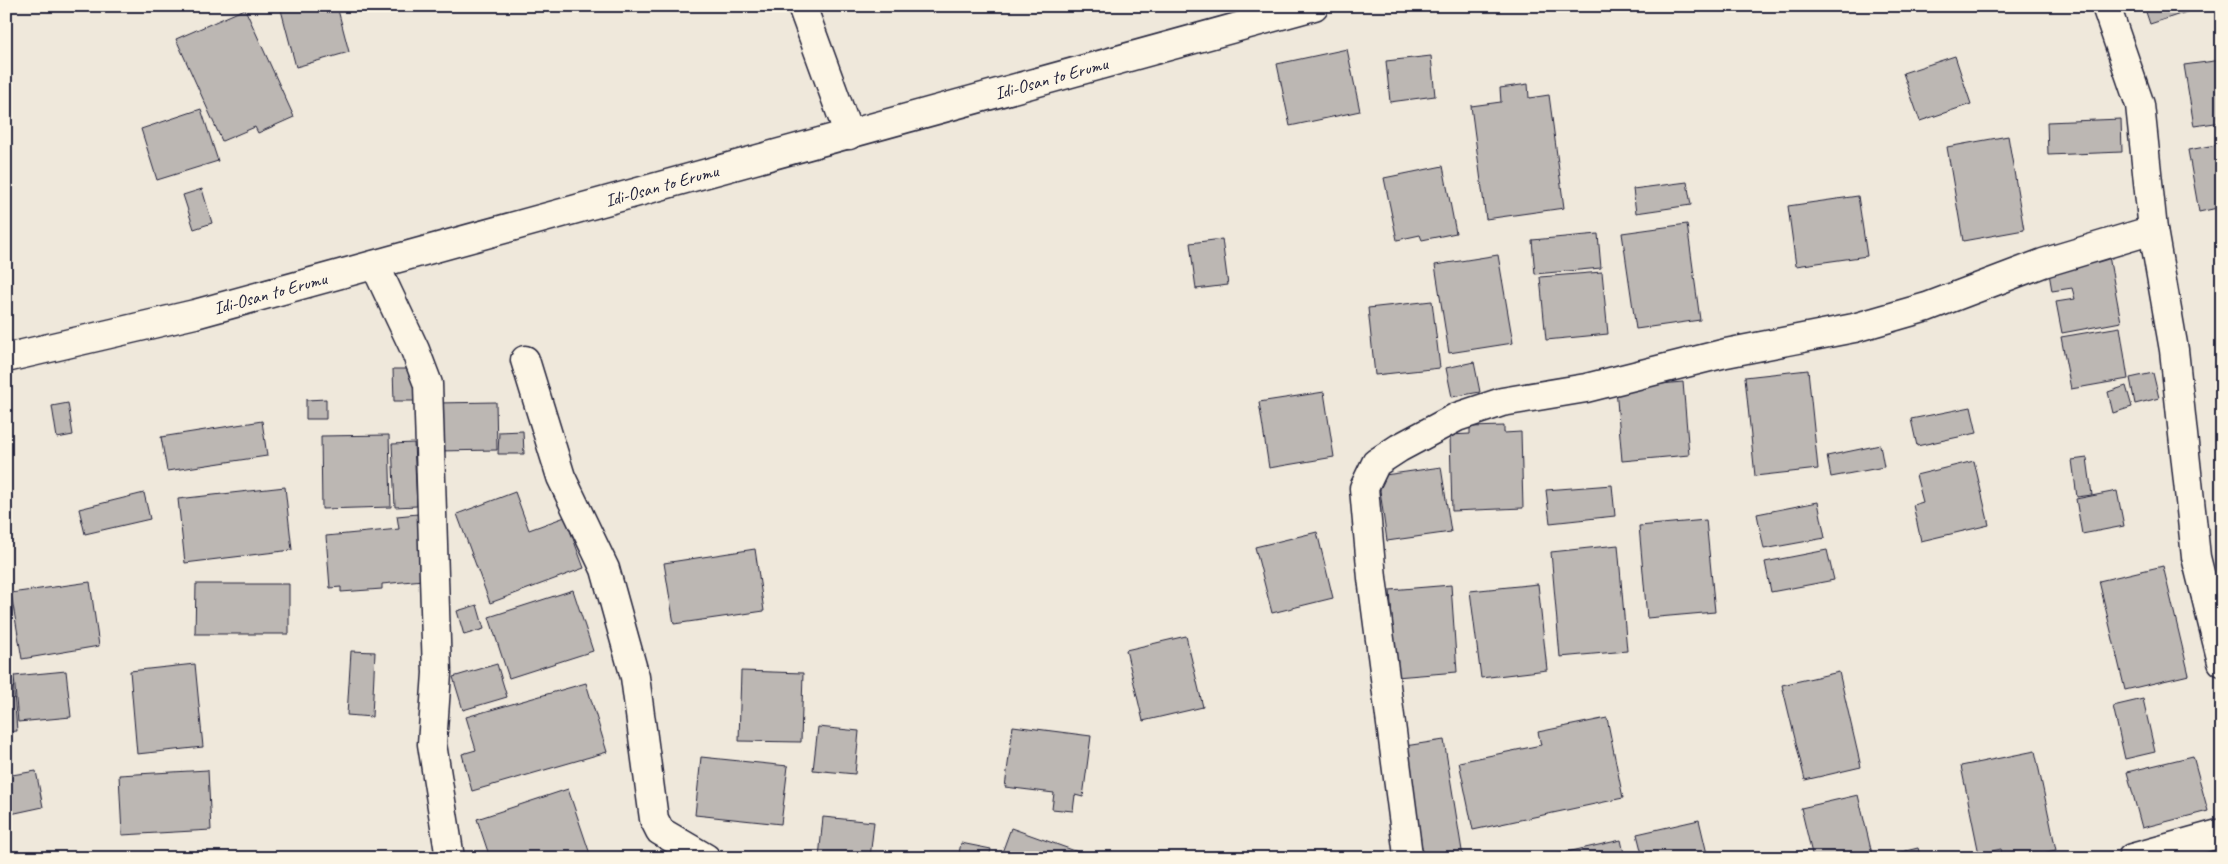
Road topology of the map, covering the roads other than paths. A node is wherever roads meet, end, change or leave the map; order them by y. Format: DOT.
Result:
graph roads {
  1 [pos="802,6"];
  2 [pos="1314,6"];
  3 [pos="2106,6"];
  4 [pos="849,135"];
  5 [pos="2153,230"];
  6 [pos="375,265"];
  7 [pos="6,358"];
  8 [pos="525,360"];
  9 [pos="2222,662"];
  10 [pos="2222,833"];
  11 [pos="1408,855"];
  12 [pos="450,858"];
  13 [pos="706,858"];
  14 [pos="2132,858"];
  1 -- 4 [label="street"];
  2 -- 4 [label="street, Idi-Osan to Erumu"];
  3 -- 5 [label="street"];
  4 -- 6 [label="street, Idi-Osan to Erumu"];
  5 -- 9 [label="street"];
  5 -- 11 [label="street"];
  6 -- 7 [label="street, Idi-Osan to Erumu"];
  6 -- 12 [label="street"];
  8 -- 13 [label="street"];
  10 -- 14 [label="street"];
}
